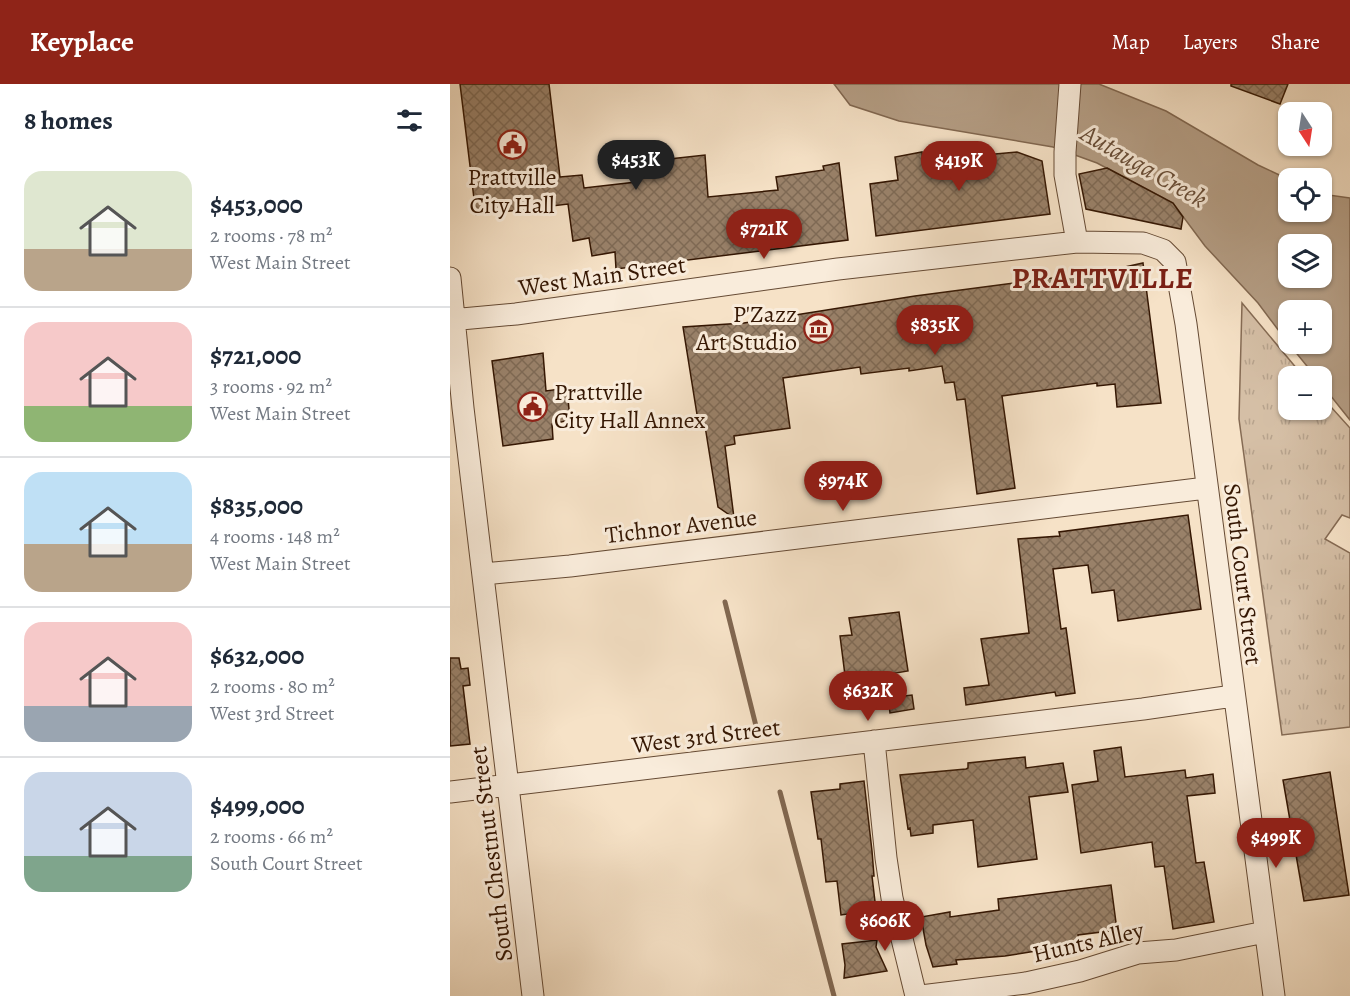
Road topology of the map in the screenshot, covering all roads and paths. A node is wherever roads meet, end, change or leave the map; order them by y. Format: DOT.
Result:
graph roads {
  1 [pos="1070,84"];
  2 [pos="1077,242"];
  3 [pos="450,278"];
  4 [pos="452,320"];
  5 [pos="1206,488"];
  6 [pos="483,573"];
  7 [pos="1233,696"];
  8 [pos="874,741"];
  9 [pos="507,785"];
  10 [pos="450,792"];
  11 [pos="1265,932"];
  12 [pos="533,996"];
  13 [pos="916,996"];
  14 [pos="921,996"];
  15 [pos="1274,996"];
  1 -- 2 [label="street"];
  2 -- 4 [label="street, West Main Street"];
  2 -- 5 [label="street, South Court Street"];
  3 -- 4 [label="street, South Chestnut Street"];
  4 -- 6 [label="street, South Chestnut Street"];
  5 -- 6 [label="street, Tichnor Avenue"];
  5 -- 7 [label="street, South Court Street"];
  6 -- 9 [label="street, South Chestnut Street"];
  7 -- 8 [label="street, West 3rd Street"];
  7 -- 11 [label="street, South Court Street"];
  8 -- 9 [label="street, West 3rd Street"];
  8 -- 13 [label="street"];
  9 -- 10 [label="street, West 3rd Street"];
  9 -- 12 [label="street, South Chestnut Street"];
  11 -- 14 [label="street, Hunts Alley"];
  11 -- 15 [label="street, South Court Street"];
}
